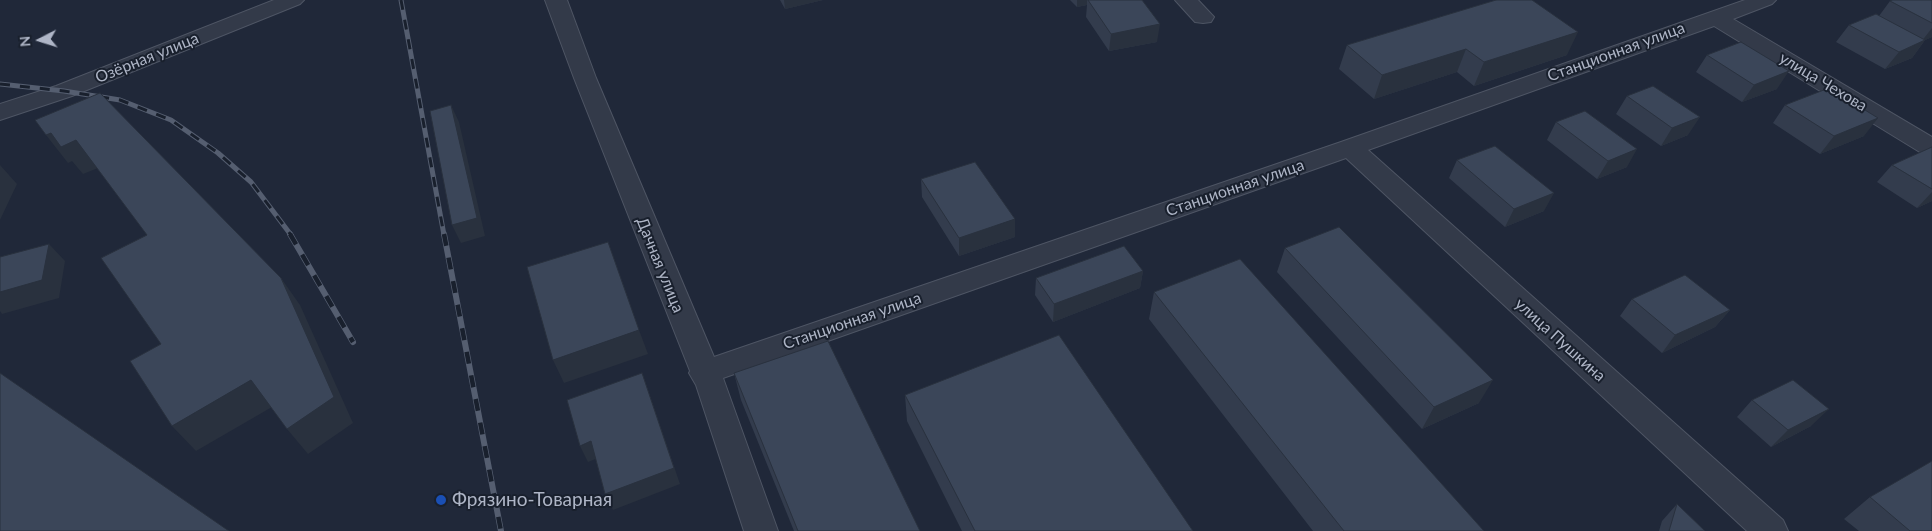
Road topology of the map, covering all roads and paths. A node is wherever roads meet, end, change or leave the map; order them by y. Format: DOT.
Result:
graph roads {
  1 [pos="293,0"];
  2 [pos="556,0"];
  3 [pos="1186,0"];
  4 [pos="1764,0"];
  5 [pos="1204,17"];
  6 [pos="1715,17"];
  7 [pos="0,112"];
  8 [pos="1350,148"];
  9 [pos="1932,148"];
  10 [pos="704,373"];
  11 [pos="761,531"];
  12 [pos="1771,531"];
  1 -- 7 [label="street, Озёрная улица"];
  2 -- 10 [label="street, Дачная улица"];
  3 -- 5 [label="street"];
  4 -- 6 [label="street, Станционная улица"];
  6 -- 8 [label="street, Станционная улица"];
  6 -- 9 [label="street, улица Чехова"];
  8 -- 10 [label="street, Станционная улица"];
  8 -- 12 [label="street, улица Пушкина"];
  10 -- 11 [label="street, Дачная улица"];
}
